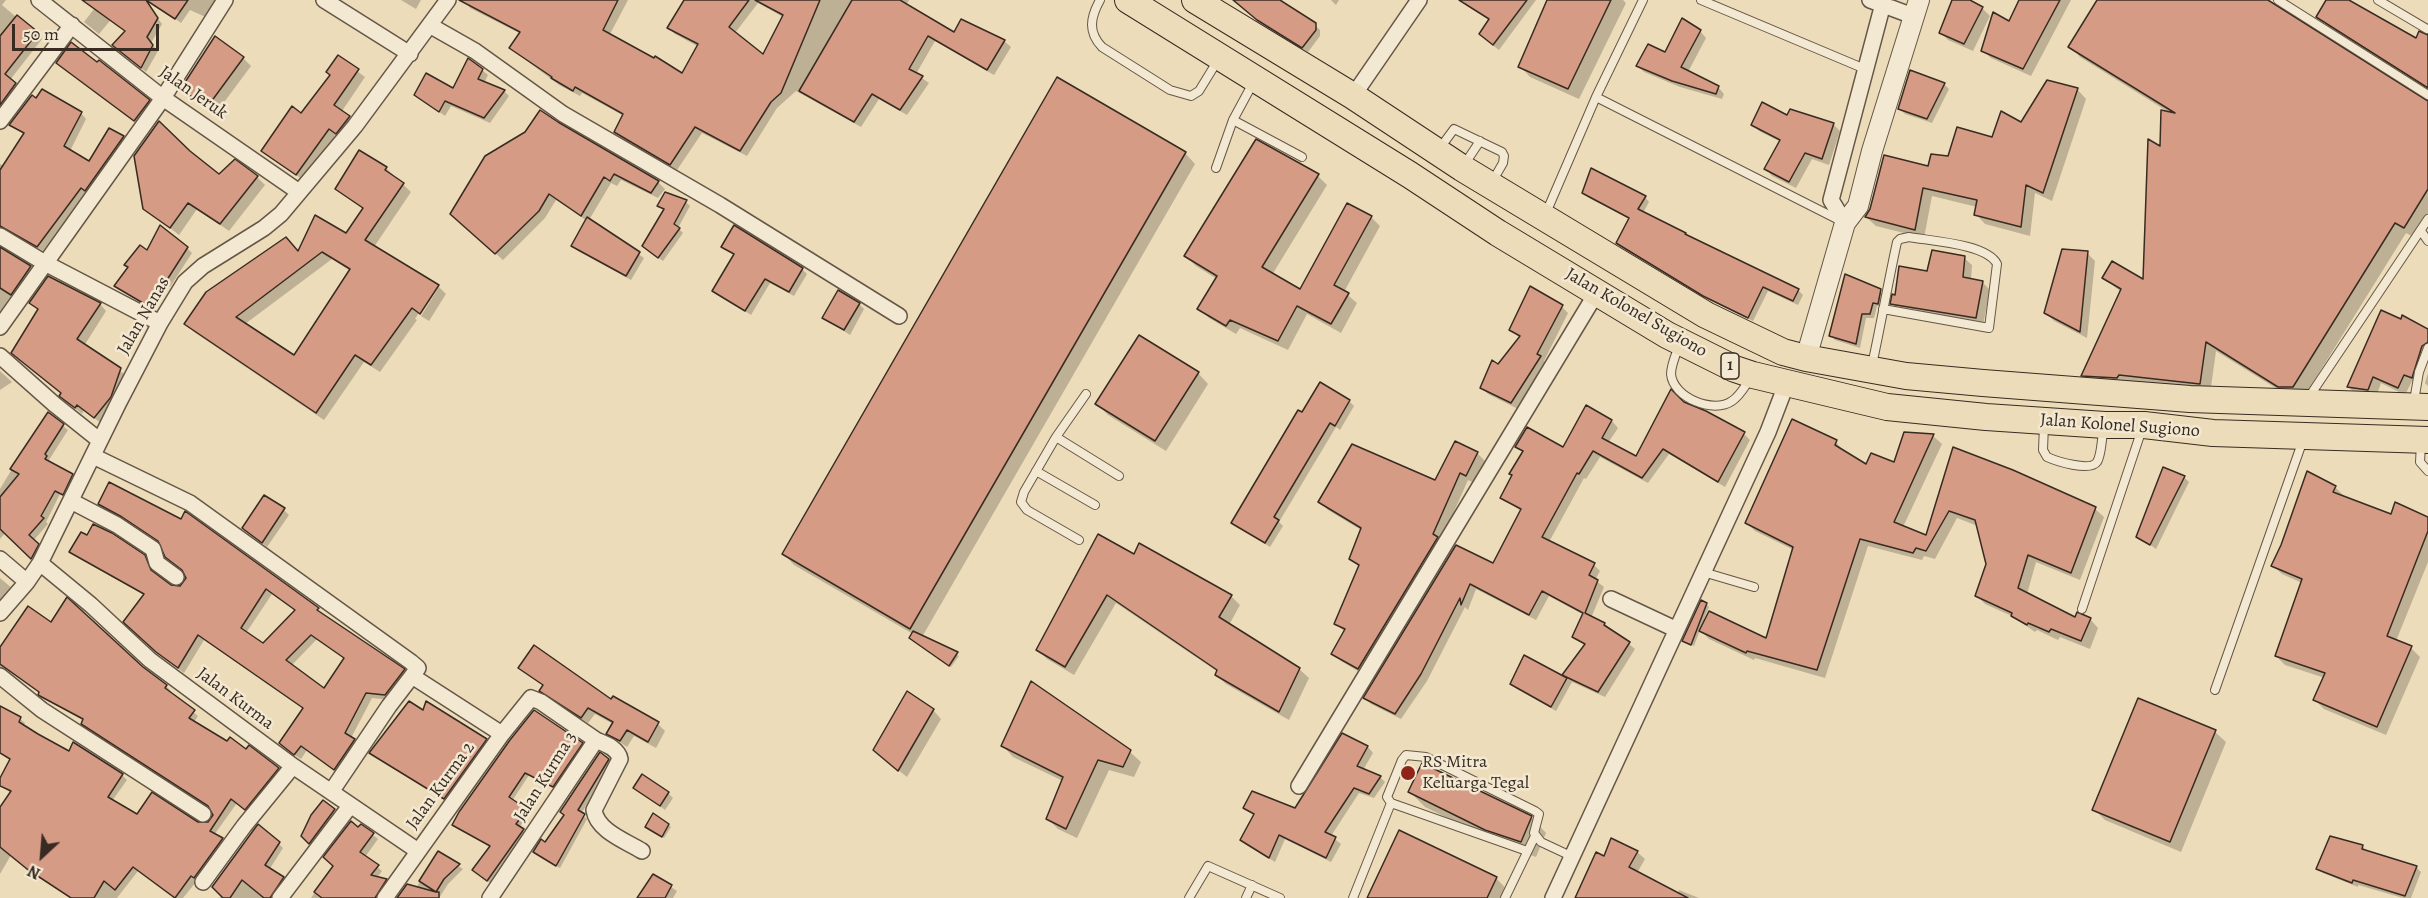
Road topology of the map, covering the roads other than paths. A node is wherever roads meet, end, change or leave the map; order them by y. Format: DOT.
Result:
graph roads {
  1 [pos="225,0"];
  2 [pos="324,0"];
  3 [pos="448,0"];
  4 [pos="1100,0"];
  5 [pos="1128,0"];
  6 [pos="1197,0"];
  7 [pos="1419,0"];
  8 [pos="1643,0"];
  9 [pos="1701,0"];
  10 [pos="2278,0"];
  11 [pos="2378,0"];
  12 [pos="44,2"];
  13 [pos="1879,2"];
  14 [pos="1916,8"];
  15 [pos="72,25"];
  16 [pos="431,26"];
  17 [pos="2427,29"];
  18 [pos="1273,48"];
  19 [pos="410,54"];
  20 [pos="1220,57"];
  21 [pos="1865,69"];
  22 [pos="1255,79"];
  23 [pos="2428,95"];
  24 [pos="1353,96"];
  25 [pos="1596,97"];
  26 [pos="163,98"];
  27 [pos="1233,120"];
  28 [pos="0,121"];
  29 [pos="1480,141"];
  30 [pos="1437,152"];
  31 [pos="1302,157"];
  32 [pos="1216,168"];
  33 [pos="1462,168"];
  34 [pos="1491,184"];
  35 [pos="299,192"];
  36 [pos="1544,217"];
  37 [pos="2428,219"];
  38 [pos="1845,224"];
  39 [pos="2421,231"];
  40 [pos="0,236"];
  41 [pos="2428,241"];
  42 [pos="45,263"];
  43 [pos="1597,292"];
  44 [pos="1883,309"];
  45 [pos="898,316"];
  46 [pos="160,323"];
  47 [pos="0,327"];
  48 [pos="1680,343"];
  49 [pos="2428,348"];
  50 [pos="0,356"];
  51 [pos="1806,358"];
  52 [pos="1870,369"];
  53 [pos="1753,375"];
  54 [pos="1786,385"];
  55 [pos="1086,394"];
  56 [pos="2304,404"];
  57 [pos="2421,407"];
  58 [pos="2044,421"];
  59 [pos="2105,425"];
  60 [pos="2144,425"];
  61 [pos="2305,436"];
  62 [pos="1056,437"];
  63 [pos="99,440"];
  64 [pos="2425,440"];
  65 [pos="93,456"];
  66 [pos="1036,471"];
  67 [pos="2428,471"];
  68 [pos="1119,476"];
  69 [pos="71,501"];
  70 [pos="1095,505"];
  71 [pos="1079,540"];
  72 [pos="0,559"];
  73 [pos="40,563"];
  74 [pos="1702,572"];
  75 [pos="176,577"];
  76 [pos="27,582"];
  77 [pos="1754,587"];
  78 [pos="1611,599"];
  79 [pos="2082,609"];
  80 [pos="0,613"];
  81 [pos="1675,629"];
  82 [pos="0,676"];
  83 [pos="412,676"];
  84 [pos="2215,690"];
  85 [pos="531,698"];
  86 [pos="502,734"];
  87 [pos="596,740"];
  88 [pos="293,766"];
  89 [pos="1299,786"];
  90 [pos="331,792"];
  91 [pos="1390,803"];
  92 [pos="350,806"];
  93 [pos="203,814"];
  94 [pos="1535,836"];
  95 [pos="418,851"];
  96 [pos="642,851"];
  97 [pos="1527,851"];
  98 [pos="1573,857"];
  99 [pos="203,882"];
  100 [pos="1252,885"];
  101 [pos="280,898"];
  102 [pos="385,898"];
  103 [pos="490,898"];
  104 [pos="1189,898"];
  105 [pos="1246,898"];
  106 [pos="1280,898"];
  107 [pos="1353,898"];
  108 [pos="1505,898"];
  109 [pos="1553,898"];
  1 -- 26 [label="street"];
  2 -- 19 [label="street"];
  3 -- 16 [label="street, Jalan Nanas"];
  4 -- 20 [label="lane"];
  5 -- 20 [label="highway, Jalan Kolonel Sugiono / 1"];
  6 -- 18 [label="highway, Jalan Kolonel Sugiono / 1"];
  7 -- 24 [label="street"];
  8 -- 25 [label="lane"];
  9 -- 21 [label="lane"];
  10 -- 23 [label="lane"];
  11 -- 17 [label="lane"];
  12 -- 15 [label="street, Jalan Jeruk"];
  13 -- 14 [label="street"];
  13 -- 21 [label="street"];
  14 -- 38 [label="street"];
  15 -- 26 [label="street, Jalan Jeruk"];
  15 -- 28 [label="street"];
  16 -- 19 [label="street, Jalan Nanas"];
  16 -- 45 [label="street"];
  18 -- 22 [label="highway"];
  18 -- 24 [label="highway, Jalan Kolonel Sugiono / 1"];
  19 -- 35 [label="street, Jalan Nanas"];
  20 -- 22 [label="highway, Jalan Kolonel Sugiono / 1"];
  21 -- 38 [label="street"];
  22 -- 27 [label="lane"];
  22 -- 43 [label="highway, Jalan Kolonel Sugiono / 1"];
  24 -- 30 [label="highway, Jalan Kolonel Sugiono / 1"];
  25 -- 36 [label="lane"];
  25 -- 38 [label="lane"];
  26 -- 35 [label="street, Jalan Jeruk"];
  26 -- 42 [label="street"];
  27 -- 31 [label="lane"];
  27 -- 32 [label="lane"];
  29 -- 30 [label="lane"];
  29 -- 33 [label="lane"];
  29 -- 34 [label="lane"];
  30 -- 33 [label="highway, Jalan Kolonel Sugiono / 1"];
  33 -- 34 [label="highway, Jalan Kolonel Sugiono / 1"];
  34 -- 36 [label="highway, Jalan Kolonel Sugiono / 1"];
  35 -- 46 [label="street, Jalan Nanas"];
  36 -- 51 [label="highway, Jalan Kolonel Sugiono / 1"];
  37 -- 39 [label="lane"];
  38 -- 51 [label="street"];
  39 -- 41 [label="lane"];
  39 -- 56 [label="lane"];
  40 -- 42 [label="street"];
  42 -- 46 [label="street"];
  42 -- 47 [label="street"];
  43 -- 48 [label="highway, Jalan Kolonel Sugiono / 1"];
  43 -- 89 [label="street"];
  44 -- 44 [label="lane"];
  44 -- 52 [label="lane"];
  46 -- 63 [label="street, Jalan Nanas"];
  48 -- 53 [label="highway, Jalan Kolonel Sugiono / 1"];
  48 -- 53 [label="lane"];
  49 -- 57 [label="lane"];
  50 -- 63 [label="street"];
  51 -- 52 [label="highway, Jalan Kolonel Sugiono / 1"];
  52 -- 56 [label="highway, Jalan Kolonel Sugiono / 1"];
  53 -- 54 [label="highway, Jalan Kolonel Sugiono / 1"];
  54 -- 58 [label="highway, Jalan Kolonel Sugiono / 1"];
  54 -- 74 [label="street"];
  55 -- 62 [label="lane"];
  56 -- 57 [label="highway, Jalan Kolonel Sugiono / 1"];
  58 -- 59 [label="highway, Jalan Kolonel Sugiono / 1"];
  58 -- 59 [label="lane"];
  59 -- 60 [label="highway, Jalan Kolonel Sugiono / 1"];
  60 -- 61 [label="highway, Jalan Kolonel Sugiono / 1"];
  60 -- 79 [label="lane"];
  61 -- 64 [label="highway, Jalan Kolonel Sugiono / 1"];
  61 -- 84 [label="lane"];
  62 -- 66 [label="lane"];
  62 -- 68 [label="lane"];
  63 -- 65 [label="street, Jalan Nanas"];
  64 -- 67 [label="lane"];
  65 -- 69 [label="street, Jalan Nanas"];
  65 -- 83 [label="street"];
  66 -- 70 [label="lane"];
  66 -- 71 [label="lane"];
  69 -- 73 [label="street, Jalan Nanas"];
  69 -- 75 [label="street"];
  72 -- 76 [label="street"];
  73 -- 76 [label="street, Jalan Nanas"];
  73 -- 88 [label="street, Jalan Kurma"];
  74 -- 77 [label="lane"];
  74 -- 81 [label="street"];
  76 -- 80 [label="street, Jalan Nanas"];
  78 -- 81 [label="street"];
  81 -- 98 [label="street"];
  82 -- 93 [label="street"];
  83 -- 86 [label="street"];
  83 -- 90 [label="street"];
  85 -- 86 [label="street, Jalan Kurma 2"];
  85 -- 87 [label="street, Jalan Kurma 3"];
  86 -- 95 [label="street, Jalan Kurma 2"];
  87 -- 96 [label="street"];
  87 -- 103 [label="street, Jalan Kurma 3"];
  88 -- 90 [label="street, Jalan Kurma"];
  88 -- 99 [label="street"];
  90 -- 92 [label="street, Jalan Kurma"];
  91 -- 94 [label="lane"];
  91 -- 97 [label="lane"];
  91 -- 107 [label="lane"];
  92 -- 95 [label="street, Jalan Kurma"];
  92 -- 101 [label="street"];
  94 -- 97 [label="lane"];
  94 -- 98 [label="lane"];
  95 -- 102 [label="street, Jalan Kurma 2"];
  97 -- 108 [label="lane"];
  98 -- 109 [label="street"];
  100 -- 104 [label="lane"];
  100 -- 105 [label="lane"];
  100 -- 106 [label="lane"];
}
